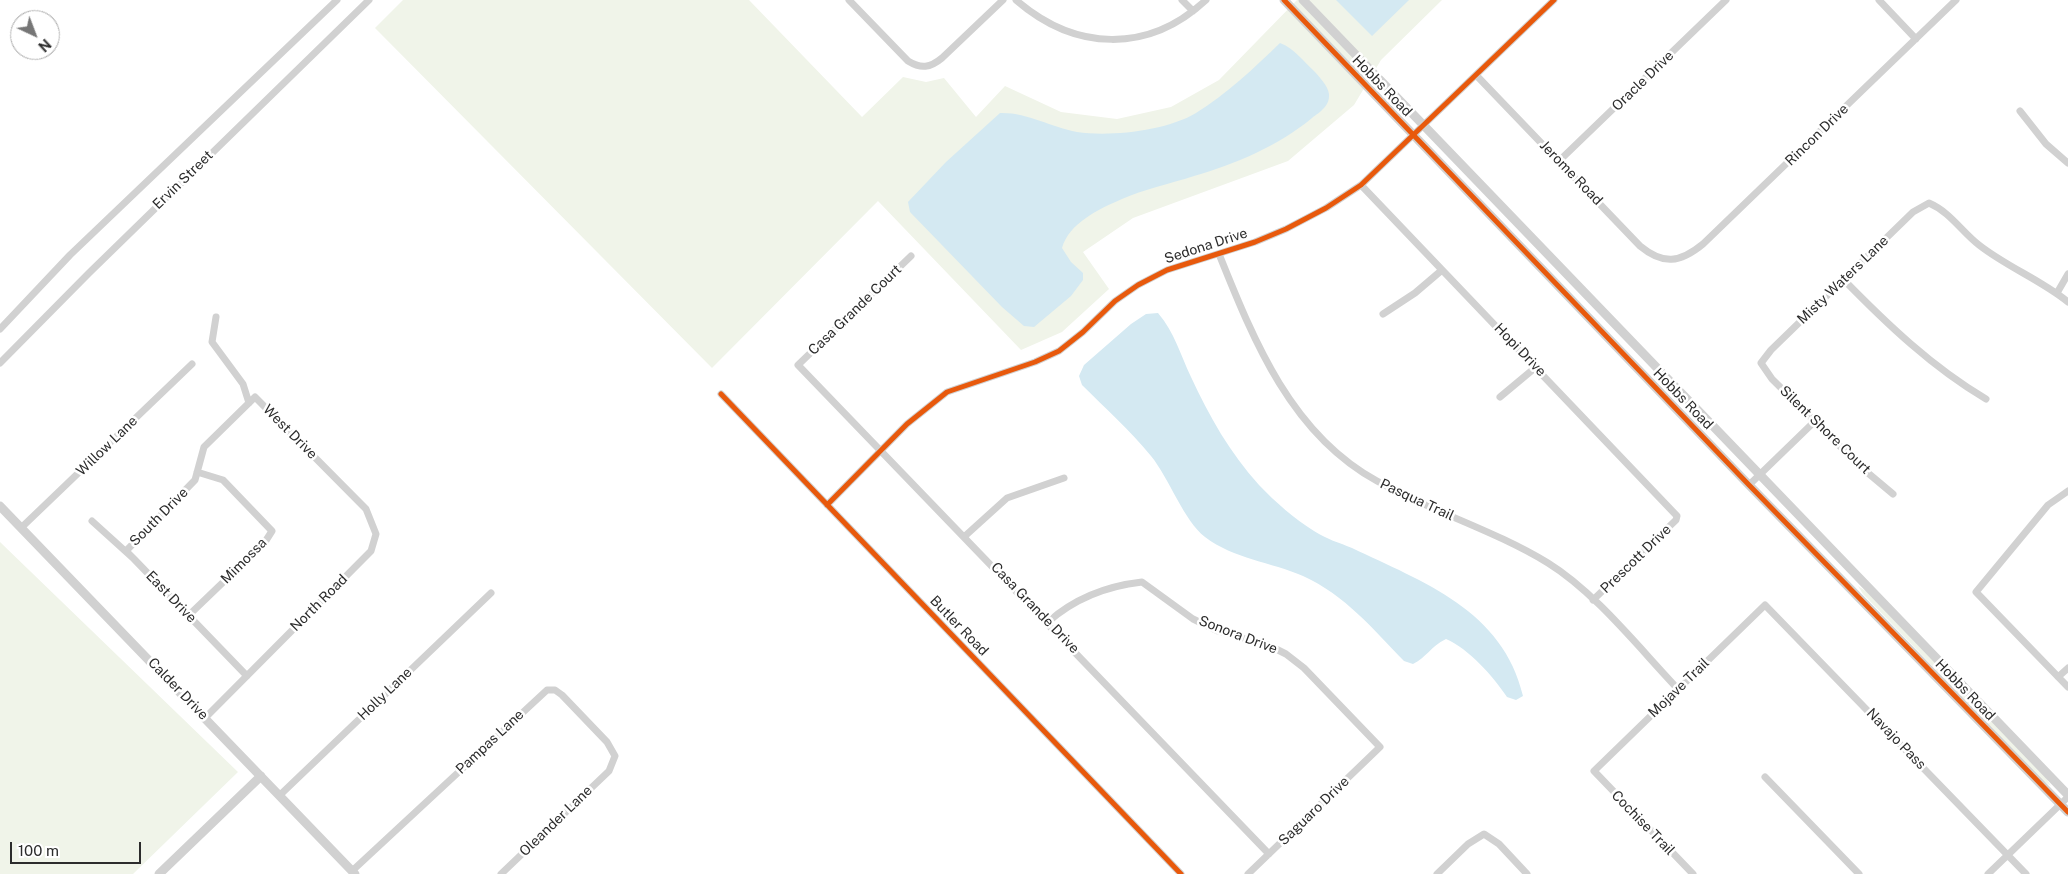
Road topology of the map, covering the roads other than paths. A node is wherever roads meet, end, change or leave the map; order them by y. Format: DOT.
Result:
graph roads {
  1 [pos="337,0"];
  2 [pos="369,0"];
  3 [pos="849,0"];
  4 [pos="1003,0"];
  5 [pos="1016,0"];
  6 [pos="1182,0"];
  7 [pos="1206,0"];
  8 [pos="1284,0"];
  9 [pos="1303,0"];
  10 [pos="1554,0"];
  11 [pos="1726,0"];
  12 [pos="1879,0"];
  13 [pos="1956,0"];
  14 [pos="1193,11"];
  15 [pos="1916,39"];
  16 [pos="1476,75"];
  17 [pos="2020,111"];
  18 [pos="1424,126"];
  19 [pos="1414,135"];
  20 [pos="1559,161"];
  21 [pos="2068,163"];
  22 [pos="1361,184"];
  23 [pos="1219,254"];
  24 [pos="911,256"];
  25 [pos="1672,260"];
  26 [pos="1442,270"];
  27 [pos="2068,274"];
  28 [pos="1842,279"];
  29 [pos="2057,293"];
  30 [pos="2068,302"];
  31 [pos="1383,314"];
  32 [pos="216,317"];
  33 [pos="0,329"];
  34 [pos="0,363"];
  35 [pos="1761,363"];
  36 [pos="192,364"];
  37 [pos="798,365"];
  38 [pos="1536,367"];
  39 [pos="721,394"];
  40 [pos="1500,397"];
  41 [pos="1986,400"];
  42 [pos="249,403"];
  43 [pos="1814,422"];
  44 [pos="882,451"];
  45 [pos="198,472"];
  46 [pos="1760,475"];
  47 [pos="336,478"];
  48 [pos="1064,478"];
  49 [pos="1749,485"];
  50 [pos="2068,491"];
  51 [pos="1893,494"];
  52 [pos="827,505"];
  53 [pos="0,506"];
  54 [pos="1677,516"];
  55 [pos="92,520"];
  56 [pos="22,527"];
  57 [pos="965,536"];
  58 [pos="134,559"];
  59 [pos="1850,566"];
  60 [pos="1839,576"];
  61 [pos="491,593"];
  62 [pos="1593,600"];
  63 [pos="1765,605"];
  64 [pos="189,615"];
  65 [pos="1048,622"];
  66 [pos="2068,668"];
  67 [pos="247,676"];
  68 [pos="2058,677"];
  69 [pos="2068,687"];
  70 [pos="1678,689"];
  71 [pos="205,718"];
  72 [pos="1380,747"];
  73 [pos="610,768"];
  74 [pos="1594,772"];
  75 [pos="261,776"];
  76 [pos="1765,776"];
  77 [pos="280,795"];
  78 [pos="2068,796"];
  79 [pos="2060,804"];
  80 [pos="2068,812"];
  81 [pos="1269,854"];
  82 [pos="2008,855"];
  83 [pos="354,872"];
  84 [pos="160,874"];
  85 [pos="501,874"];
  86 [pos="1181,874"];
  87 [pos="1248,874"];
  88 [pos="1437,874"];
  89 [pos="1528,874"];
  90 [pos="1693,874"];
  91 [pos="1859,874"];
  92 [pos="1988,874"];
  93 [pos="2026,874"];
  1 -- 33 [label="street, Ervin Street"];
  2 -- 34 [label="street, Ervin Street"];
  3 -- 4 [label="street"];
  5 -- 14 [label="street"];
  6 -- 14 [label="street"];
  7 -- 14 [label="street"];
  8 -- 19 [label="street, Hobbs Road"];
  9 -- 18 [label="street, Hobbs Road"];
  10 -- 16 [label="street, Sedona Drive"];
  11 -- 20 [label="street, Oracle Drive"];
  12 -- 15 [label="street"];
  13 -- 15 [label="street, Rincon Drive"];
  15 -- 25 [label="street, Rincon Drive"];
  16 -- 18 [label="street, Sedona Drive"];
  16 -- 20 [label="street, Jerome Road"];
  17 -- 21 [label="street"];
  18 -- 19 [label="street, Sedona Drive"];
  18 -- 46 [label="street, Hobbs Road"];
  19 -- 22 [label="street, Sedona Drive"];
  19 -- 49 [label="street, Hobbs Road"];
  20 -- 25 [label="street, Jerome Road"];
  22 -- 23 [label="street, Sedona Drive"];
  22 -- 26 [label="street, Hopi Drive"];
  23 -- 44 [label="street, Sedona Drive"];
  23 -- 62 [label="street, Pasqua Trail"];
  24 -- 37 [label="street, Casa Grande Court"];
  26 -- 31 [label="street"];
  26 -- 38 [label="street, Hopi Drive"];
  27 -- 29 [label="street"];
  28 -- 29 [label="street, Misty Waters Lane"];
  28 -- 35 [label="street, Misty Waters Lane"];
  28 -- 41 [label="street"];
  29 -- 30 [label="street"];
  32 -- 42 [label="street, West Drive"];
  35 -- 43 [label="street, Silent Shore Court"];
  36 -- 56 [label="street, Willow Lane"];
  37 -- 44 [label="street, Casa Grande Drive"];
  38 -- 40 [label="street"];
  38 -- 54 [label="street, Hopi Drive"];
  39 -- 52 [label="street, Butler Road"];
  42 -- 45 [label="street"];
  42 -- 47 [label="street, West Drive"];
  43 -- 46 [label="street"];
  43 -- 51 [label="street, Silent Shore Court"];
  44 -- 52 [label="street, Sedona Drive"];
  44 -- 57 [label="street, Casa Grande Drive"];
  45 -- 58 [label="street, South Drive"];
  45 -- 64 [label="street, Mimossa"];
  46 -- 49 [label="street"];
  46 -- 59 [label="street, Hobbs Road"];
  47 -- 67 [label="street, North Road"];
  48 -- 57 [label="street"];
  49 -- 60 [label="street, Hobbs Road"];
  50 -- 68 [label="street"];
  52 -- 86 [label="street, Butler Road"];
  53 -- 56 [label="street, Calder Drive"];
  54 -- 62 [label="street, Prescott Drive"];
  55 -- 58 [label="street, East Drive"];
  56 -- 71 [label="street, Calder Drive"];
  57 -- 65 [label="street, Casa Grande Drive"];
  58 -- 64 [label="street, East Drive"];
  59 -- 60 [label="street"];
  59 -- 78 [label="street, Hobbs Road"];
  60 -- 79 [label="street, Hobbs Road"];
  61 -- 77 [label="street, Holly Lane"];
  62 -- 70 [label="street, Pasqua Trail"];
  63 -- 70 [label="street, Mojave Trail"];
  63 -- 82 [label="street, Navajo Pass"];
  64 -- 67 [label="street, East Drive"];
  65 -- 72 [label="street, Sonora Drive"];
  65 -- 81 [label="street, Casa Grande Drive"];
  66 -- 68 [label="street"];
  67 -- 71 [label="street, North Road"];
  68 -- 69 [label="street"];
  70 -- 74 [label="street, Mojave Trail"];
  71 -- 75 [label="street, Calder Drive"];
  72 -- 81 [label="street, Saguaro Drive"];
  73 -- 83 [label="street, Pampas Lane"];
  73 -- 85 [label="street, Oleander Lane"];
  74 -- 90 [label="street, Cochise Trail"];
  75 -- 77 [label="street, Calder Drive"];
  75 -- 84 [label="street"];
  76 -- 91 [label="street"];
  77 -- 83 [label="street, Calder Drive"];
  78 -- 79 [label="street"];
  79 -- 80 [label="street, Hobbs Road"];
  79 -- 82 [label="street"];
  81 -- 87 [label="street, Saguaro Drive"];
  82 -- 92 [label="street"];
  82 -- 93 [label="street, Navajo Pass"];
  88 -- 89 [label="street"];
}
